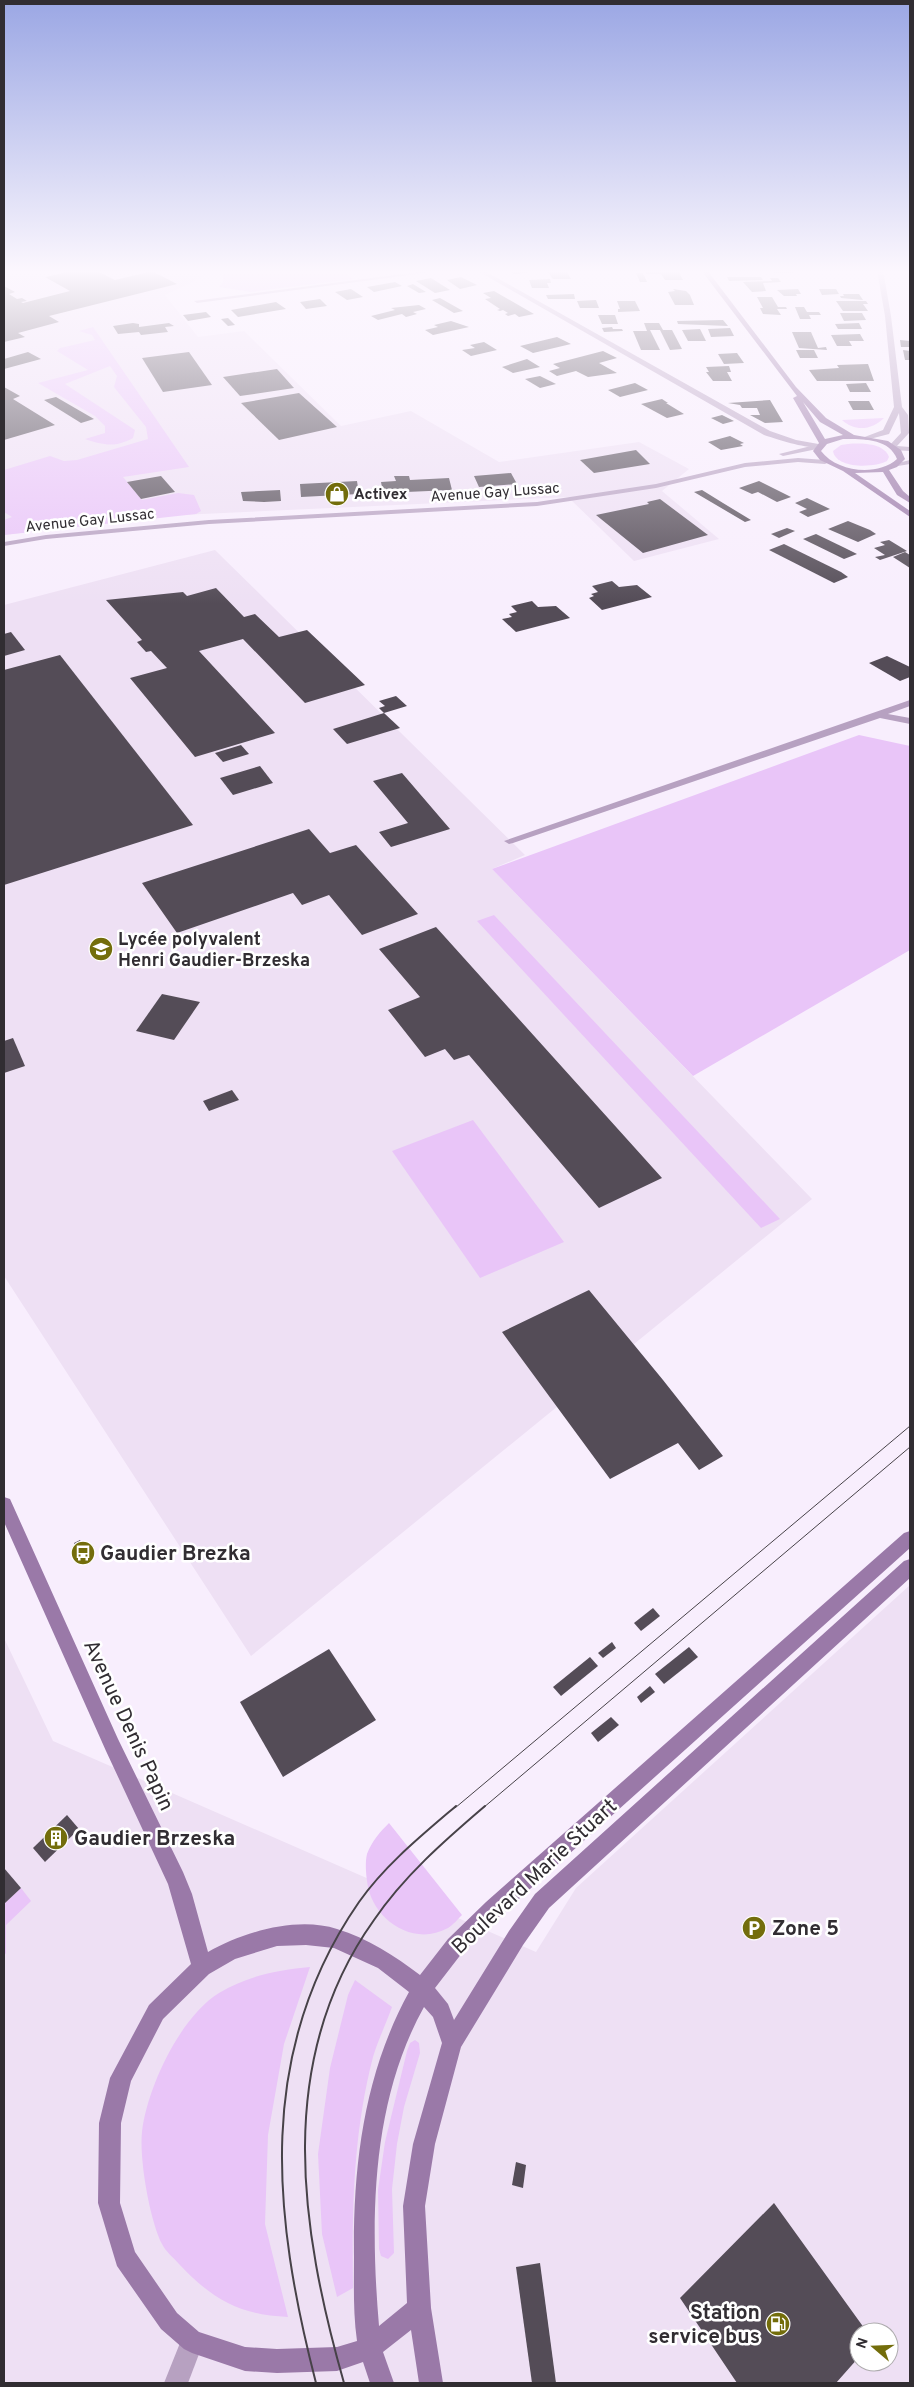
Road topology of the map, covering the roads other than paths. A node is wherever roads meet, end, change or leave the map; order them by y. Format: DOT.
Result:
graph roads {
  1 [pos="676,381"];
  2 [pos="789,381"];
  3 [pos="896,381"];
  4 [pos="794,388"];
  5 [pos="898,406"];
  6 [pos="852,437"];
  7 [pos="866,438"];
  8 [pos="821,445"];
  9 [pos="894,447"];
  10 [pos="910,449"];
  11 [pos="825,462"];
  12 [pos="910,462"];
  13 [pos="898,464"];
  14 [pos="745,466"];
  15 [pos="844,469"];
  16 [pos="886,469"];
  17 [pos="910,501"];
  18 [pos="910,515"];
  19 [pos="4,544"];
  20 [pos="910,703"];
  21 [pos="879,715"];
  22 [pos="910,721"];
  23 [pos="509,840"];
  24 [pos="4,1504"];
  25 [pos="910,1538"];
  26 [pos="910,1567"];
  27 [pos="202,1967"];
  28 [pos="422,1989"];
  29 [pos="452,2043"];
  30 [pos="419,2308"];
  31 [pos="192,2341"];
  32 [pos="370,2348"];
  33 [pos="176,2383"];
  34 [pos="382,2383"];
  35 [pos="431,2383"];
  1 -- 8 [label="street"];
  2 -- 4 [label="main road"];
  3 -- 5 [label="street"];
  4 -- 6 [label="main road"];
  4 -- 8 [label="main road"];
  5 -- 7 [label="street"];
  5 -- 9 [label="street"];
  6 -- 7 [label="main road"];
  6 -- 8 [label="main road"];
  7 -- 9 [label="main road"];
  8 -- 11 [label="main road"];
  8 -- 14 [label="street, Avenue Gay Lussac"];
  9 -- 10 [label="street"];
  9 -- 13 [label="main road"];
  11 -- 14 [label="street, Avenue Gay Lussac"];
  11 -- 15 [label="main road"];
  12 -- 13 [label="street"];
  13 -- 16 [label="main road"];
  14 -- 19 [label="street, Avenue Gay Lussac"];
  15 -- 16 [label="main road"];
  15 -- 18 [label="main road"];
  16 -- 17 [label="main road"];
  20 -- 21 [label="street"];
  21 -- 22 [label="street"];
  21 -- 23 [label="street"];
  24 -- 27 [label="main road, Avenue Denis Papin"];
  25 -- 28 [label="main road, Boulevard Marie Stuart"];
  26 -- 29 [label="main road"];
  27 -- 28 [label="main road"];
  27 -- 31 [label="main road"];
  28 -- 29 [label="main road"];
  28 -- 32 [label="main road, Boulevard Marie Stuart"];
  29 -- 30 [label="main road"];
  30 -- 32 [label="main road"];
  30 -- 35 [label="main road"];
  31 -- 32 [label="main road"];
  31 -- 33 [label="street"];
  32 -- 34 [label="main road, Boulevard Marie Stuart"];
}
